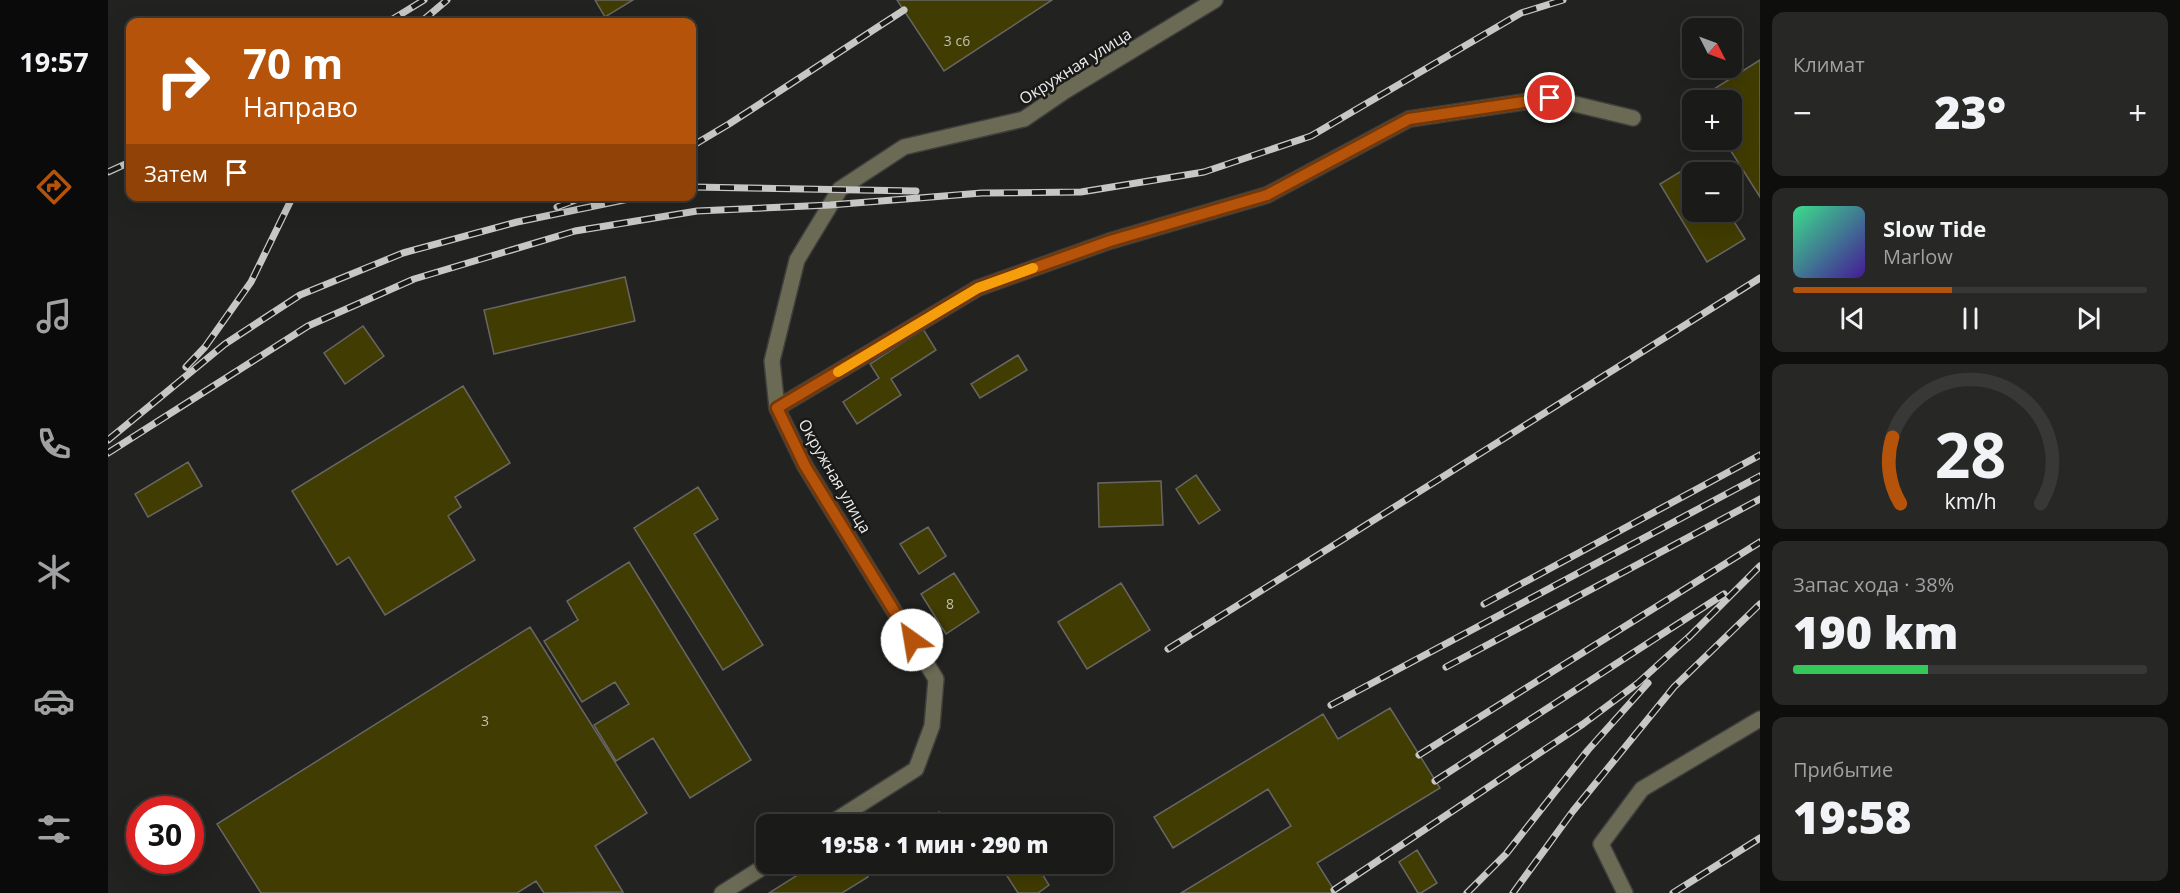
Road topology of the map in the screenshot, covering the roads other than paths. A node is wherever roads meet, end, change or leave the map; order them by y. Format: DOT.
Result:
graph roads {
  1 [pos="1215,0"];
  2 [pos="1633,118"];
  3 [pos="777,408"];
  4 [pos="1760,719"];
  5 [pos="845,814"];
  6 [pos="756,872"];
  7 [pos="722,893"];
  8 [pos="1625,893"];
  1 -- 3 [label="street, Окружная улица"];
  2 -- 3 [label="street"];
  3 -- 5 [label="street, Окружная улица"];
  4 -- 8 [label="street"];
  6 -- 7 [label="street"];
}
